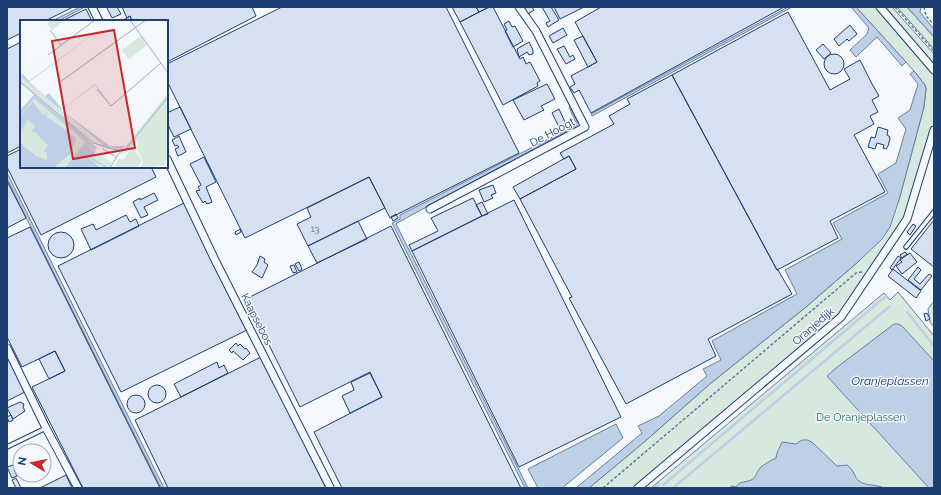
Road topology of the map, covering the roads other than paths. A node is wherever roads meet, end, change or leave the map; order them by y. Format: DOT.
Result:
graph roads {
  1 [pos="92,7"];
  2 [pos="519,7"];
  3 [pos="880,7"];
  4 [pos="98,20"];
  5 [pos="934,70"];
  6 [pos="934,130"];
  7 [pos="168,161"];
  8 [pos="430,209"];
  9 [pos="934,212"];
  10 [pos="906,247"];
  11 [pos="7,348"];
  12 [pos="46,428"];
  13 [pos="7,447"];
  14 [pos="330,487"];
  15 [pos="78,488"];
  16 [pos="638,488"];
  1 -- 4 [label="street"];
  2 -- 8 [label="street, De Hoogt"];
  3 -- 5 [label="street"];
  6 -- 16 [label="street, Oranjedijk"];
  7 -- 14 [label="street, Kaapsebos"];
  9 -- 10 [label="lane"];
  11 -- 12 [label="street"];
  12 -- 13 [label="lane"];
  12 -- 15 [label="street"];
}
